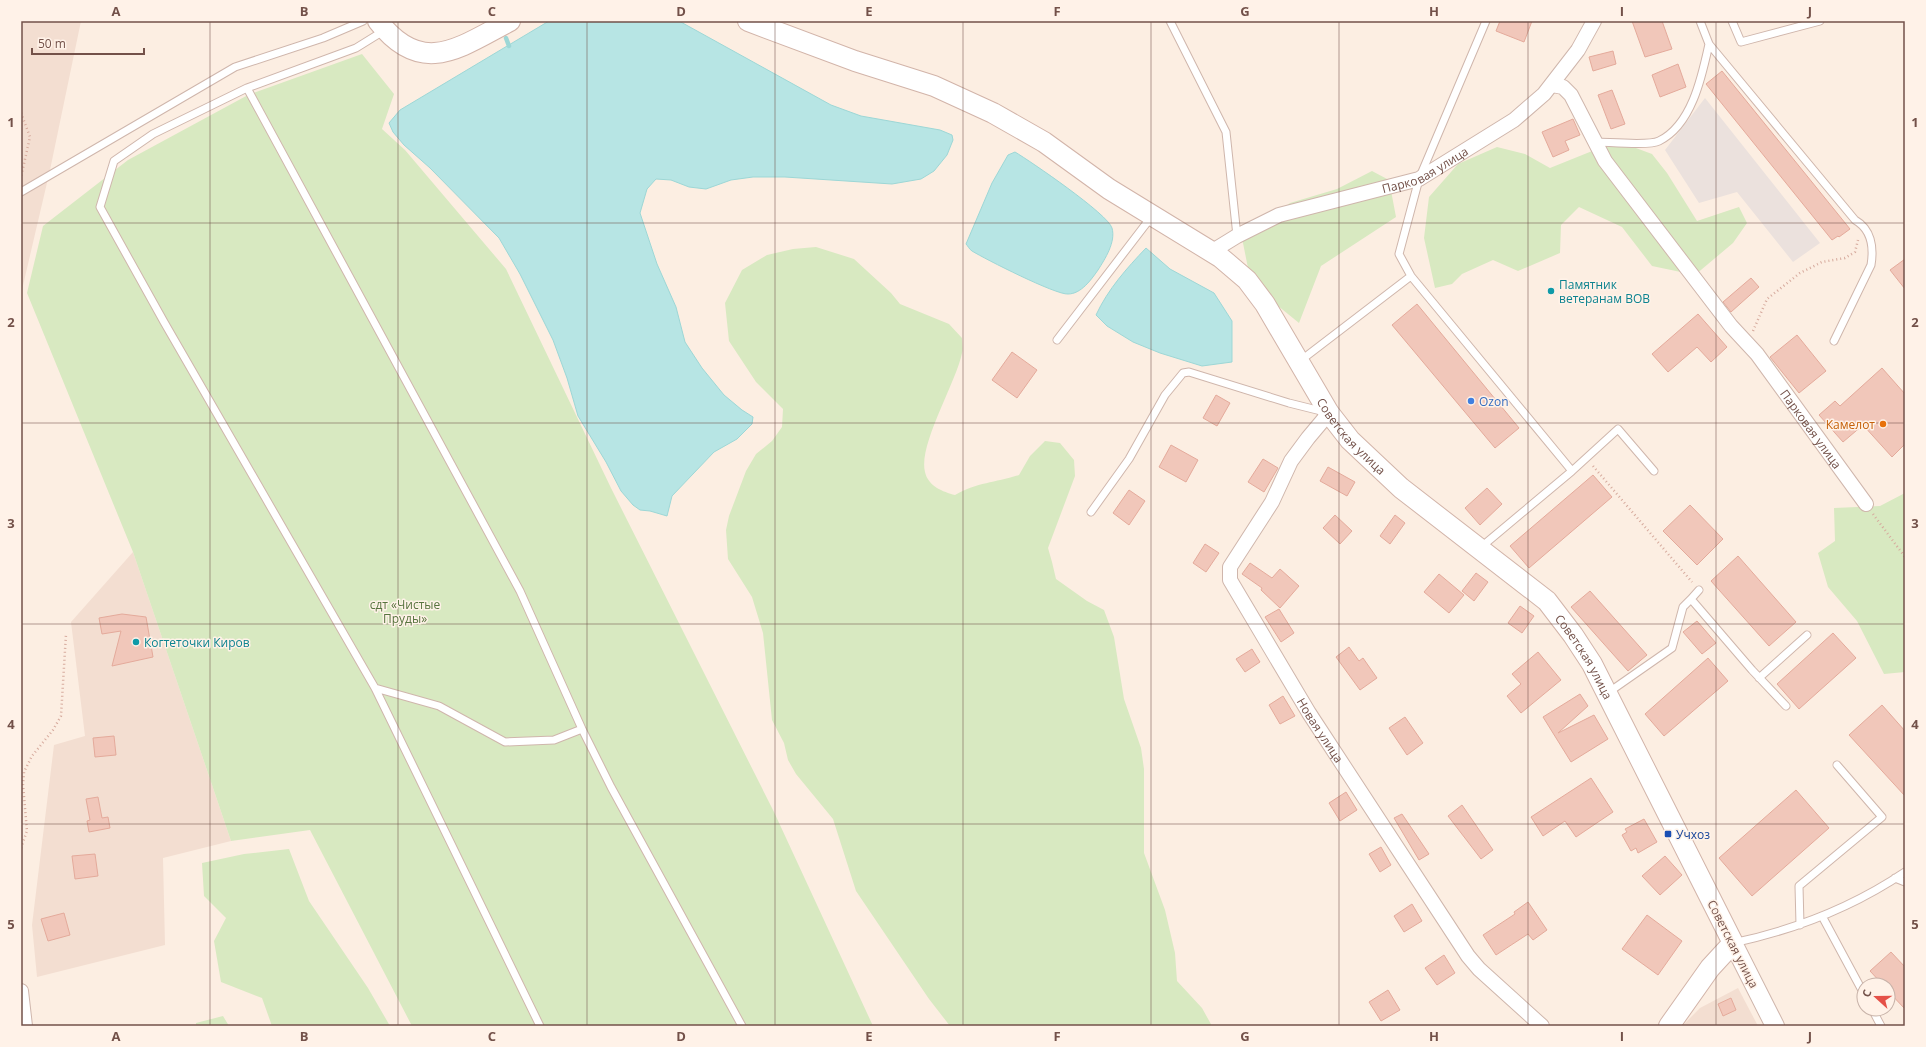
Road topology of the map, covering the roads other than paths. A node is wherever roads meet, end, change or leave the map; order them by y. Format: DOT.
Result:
graph roads {
  1 [pos="363,21"];
  2 [pos="510,21"];
  3 [pos="748,21"];
  4 [pos="1170,21"];
  5 [pos="1486,21"];
  6 [pos="1594,21"];
  7 [pos="1700,21"];
  8 [pos="1732,21"];
  9 [pos="1820,21"];
  10 [pos="382,26"];
  11 [pos="1709,44"];
  12 [pos="1552,85"];
  13 [pos="247,88"];
  14 [pos="1595,142"];
  15 [pos="1419,179"];
  16 [pos="21,192"];
  17 [pos="1152,216"];
  18 [pos="1237,236"];
  19 [pos="1211,252"];
  20 [pos="1411,276"];
  21 [pos="1057,340"];
  22 [pos="1834,341"];
  23 [pos="1299,362"];
  24 [pos="1329,413"];
  25 [pos="1572,471"];
  26 [pos="1654,471"];
  27 [pos="1866,504"];
  28 [pos="1091,512"];
  29 [pos="1479,548"];
  30 [pos="1699,590"];
  31 [pos="1690,599"];
  32 [pos="1807,635"];
  33 [pos="1759,678"];
  34 [pos="374,688"];
  35 [pos="1607,694"];
  36 [pos="1786,706"];
  37 [pos="582,729"];
  38 [pos="1837,765"];
  39 [pos="1905,872"];
  40 [pos="1895,878"];
  41 [pos="1905,882"];
  42 [pos="1822,916"];
  43 [pos="1800,925"];
  44 [pos="1733,943"];
  45 [pos="1856,979"];
  46 [pos="21,991"];
  47 [pos="1876,1017"];
  48 [pos="25,1026"];
  49 [pos="540,1026"];
  50 [pos="742,1026"];
  51 [pos="1542,1026"];
  52 [pos="1669,1026"];
  53 [pos="1775,1026"];
  54 [pos="1881,1026"];
  1 -- 16 [label="lane"];
  2 -- 10 [label="main road"];
  3 -- 17 [label="main road, Советская улица"];
  4 -- 18 [label="lane"];
  5 -- 15 [label="lane"];
  6 -- 12 [label="street, Парковая улица"];
  7 -- 11 [label="lane"];
  8 -- 9 [label="lane"];
  10 -- 13 [label="lane"];
  11 -- 14 [label="lane"];
  11 -- 22 [label="lane"];
  12 -- 14 [label="street, Парковая улица"];
  12 -- 15 [label="street, Парковая улица"];
  13 -- 34 [label="lane"];
  13 -- 37 [label="lane"];
  14 -- 27 [label="street, Парковая улица"];
  15 -- 18 [label="street, Парковая улица"];
  15 -- 20 [label="lane"];
  17 -- 19 [label="main road, Советская улица"];
  17 -- 21 [label="lane"];
  18 -- 19 [label="street, Парковая улица"];
  19 -- 23 [label="main road, Советская улица"];
  20 -- 23 [label="lane"];
  20 -- 25 [label="lane"];
  23 -- 24 [label="main road, Советская улица"];
  24 -- 28 [label="lane"];
  24 -- 29 [label="main road, Советская улица"];
  24 -- 51 [label="street, Новая улица"];
  25 -- 26 [label="lane"];
  25 -- 29 [label="lane"];
  29 -- 35 [label="main road, Советская улица"];
  30 -- 31 [label="lane"];
  31 -- 33 [label="lane"];
  31 -- 35 [label="lane"];
  32 -- 33 [label="lane"];
  33 -- 36 [label="lane"];
  34 -- 37 [label="lane"];
  34 -- 49 [label="lane"];
  35 -- 44 [label="main road, Советская улица"];
  37 -- 50 [label="lane"];
  38 -- 43 [label="lane"];
  39 -- 40 [label="lane"];
  40 -- 41 [label="lane"];
  40 -- 42 [label="lane"];
  42 -- 43 [label="lane"];
  42 -- 45 [label="lane"];
  43 -- 44 [label="lane"];
  44 -- 52 [label="main road"];
  44 -- 53 [label="street, Советская улица"];
  46 -- 48 [label="street"];
  47 -- 54 [label="lane"];
}
